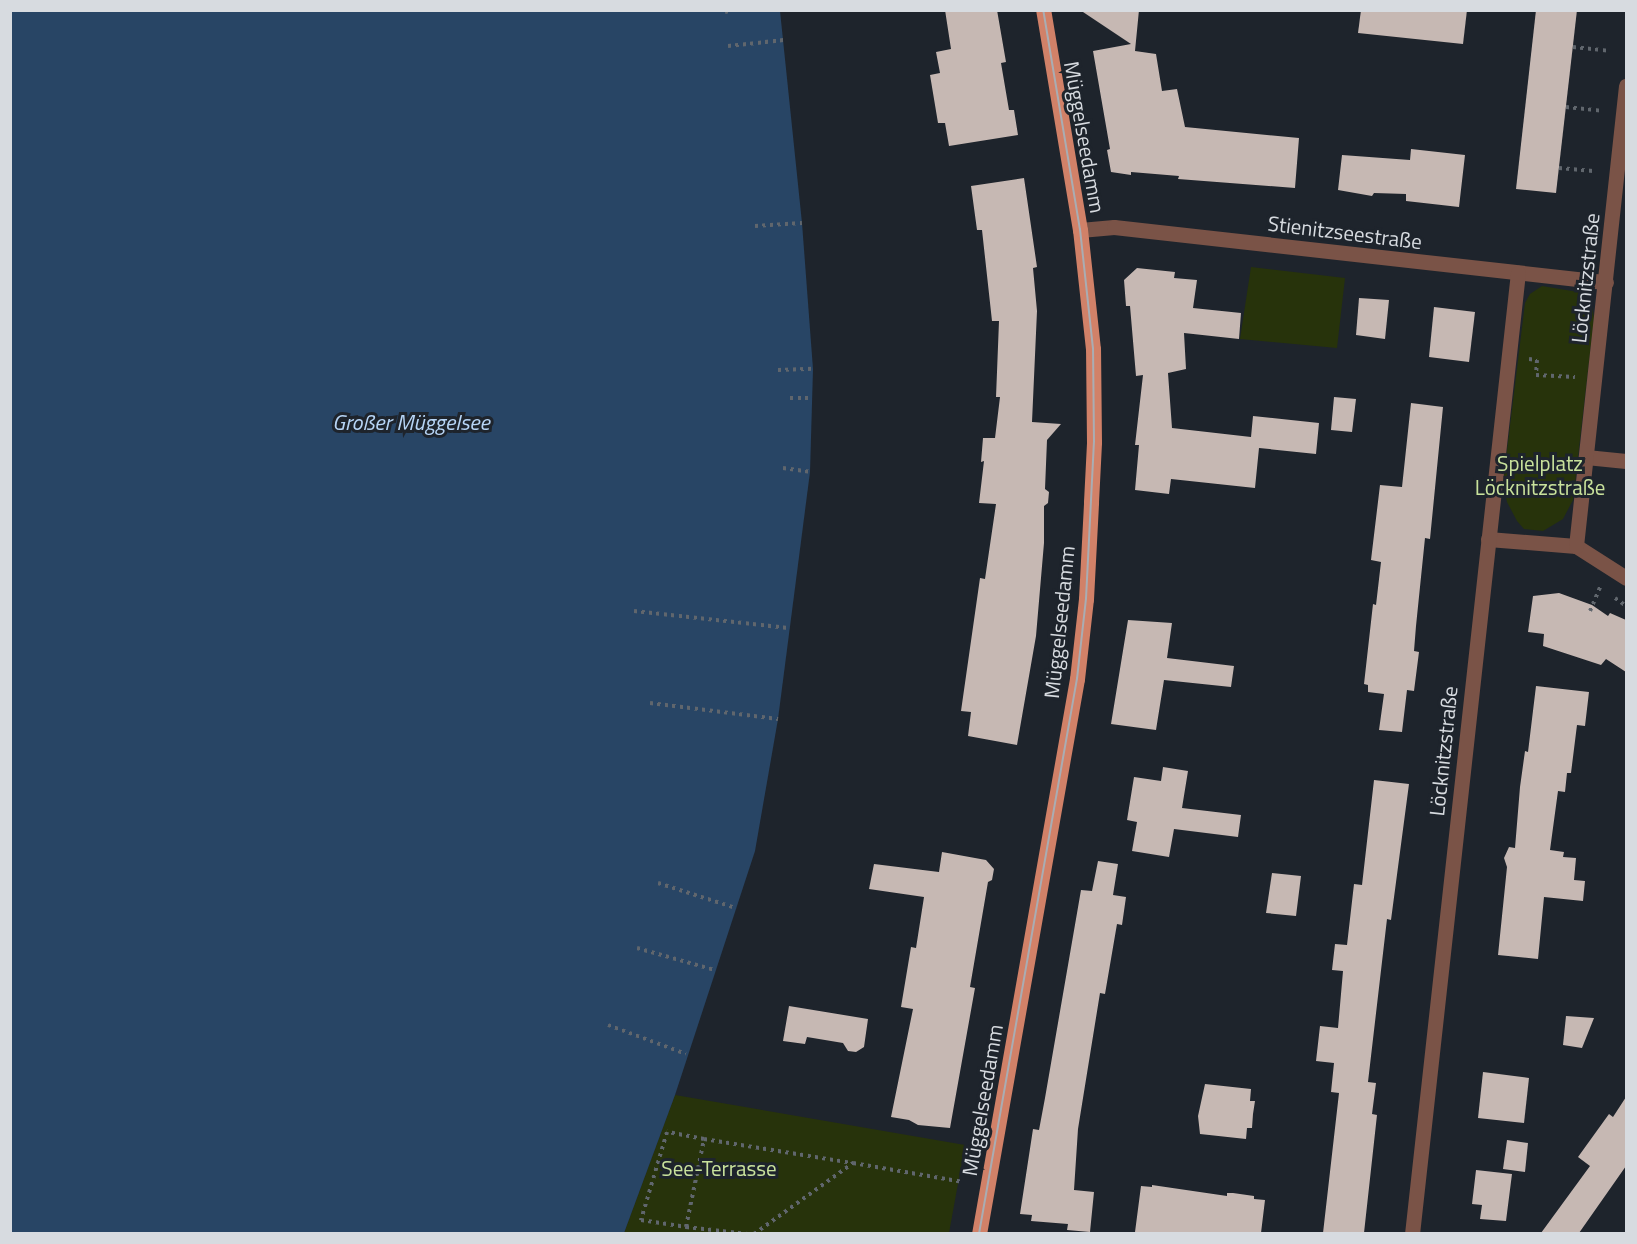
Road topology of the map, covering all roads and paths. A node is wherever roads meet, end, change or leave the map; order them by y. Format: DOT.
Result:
graph roads {
  1 [pos="733,10"];
  2 [pos="1043,10"];
  3 [pos="725,12"];
  4 [pos="784,40"];
  5 [pos="728,46"];
  6 [pos="1573,47"];
  7 [pos="1610,51"];
  8 [pos="1626,86"];
  9 [pos="1566,107"];
  10 [pos="1603,111"];
  11 [pos="1559,168"];
  12 [pos="1596,171"];
  13 [pos="802,223"];
  14 [pos="755,226"];
  15 [pos="1080,230"];
  16 [pos="1518,273"];
  17 [pos="1606,282"];
  18 [pos="813,369"];
  19 [pos="1507,369"];
  20 [pos="1596,369"];
  21 [pos="778,370"];
  22 [pos="790,398"];
  23 [pos="813,398"];
  24 [pos="1586,457"];
  25 [pos="1626,461"];
  26 [pos="783,468"];
  27 [pos="810,472"];
  28 [pos="1488,539"];
  29 [pos="1576,546"];
  30 [pos="1626,578"];
  31 [pos="1600,587"];
  32 [pos="634,611"];
  33 [pos="1590,612"];
  34 [pos="788,628"];
  35 [pos="650,703"];
  36 [pos="778,719"];
  37 [pos="658,883"];
  38 [pos="736,908"];
  39 [pos="637,948"];
  40 [pos="715,970"];
  41 [pos="608,1025"];
  42 [pos="686,1054"];
  43 [pos="704,1139"];
  44 [pos="854,1163"];
  45 [pos="963,1182"];
  46 [pos="686,1227"];
  47 [pos="748,1233"];
  48 [pos="754,1233"];
  49 [pos="979,1233"];
  50 [pos="1412,1233"];
  1 -- 3 [label="path"];
  2 -- 15 [label="main road, Müggelseedamm"];
  4 -- 5 [label="path"];
  6 -- 7 [label="path"];
  8 -- 17 [label="street, Löcknitzstraße"];
  9 -- 10 [label="path"];
  11 -- 12 [label="path"];
  13 -- 14 [label="path"];
  15 -- 16 [label="street, Stienitzseestraße"];
  15 -- 49 [label="main road, Müggelseedamm"];
  16 -- 17 [label="street, Stienitzseestraße"];
  16 -- 19 [label="street, Löcknitzstraße"];
  17 -- 20 [label="street, Löcknitzstraße"];
  18 -- 21 [label="path"];
  19 -- 20 [label="path"];
  19 -- 28 [label="street, Löcknitzstraße"];
  20 -- 24 [label="street, Löcknitzstraße"];
  22 -- 23 [label="path"];
  24 -- 25 [label="street"];
  24 -- 29 [label="street, Löcknitzstraße"];
  26 -- 27 [label="path"];
  28 -- 29 [label="street"];
  28 -- 50 [label="street, Löcknitzstraße"];
  29 -- 30 [label="street"];
  31 -- 33 [label="path"];
  32 -- 34 [label="path"];
  35 -- 36 [label="path"];
  37 -- 38 [label="path"];
  39 -- 40 [label="path"];
  41 -- 42 [label="path"];
  43 -- 44 [label="path"];
  43 -- 46 [label="path"];
  43 -- 46 [label="path"];
  44 -- 45 [label="path"];
  44 -- 48 [label="path"];
  46 -- 47 [label="path"];
}
